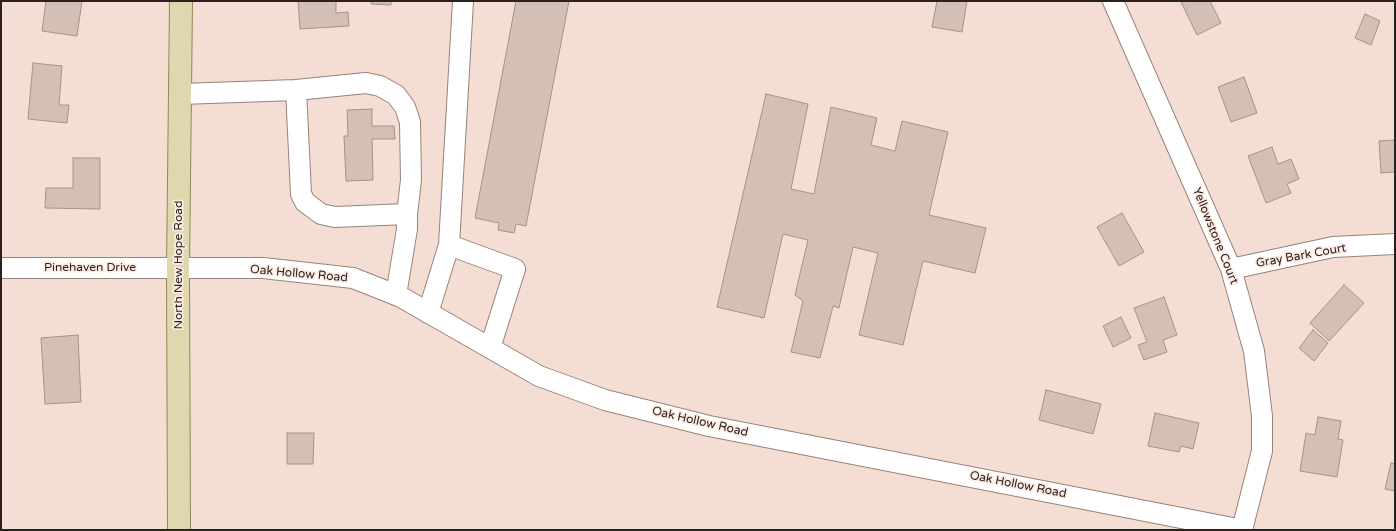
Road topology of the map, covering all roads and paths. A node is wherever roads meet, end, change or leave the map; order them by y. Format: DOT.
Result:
graph roads {
  1 [pos="181,1"];
  2 [pos="463,1"];
  3 [pos="1113,1"];
  4 [pos="296,90"];
  5 [pos="181,94"];
  6 [pos="407,214"];
  7 [pos="1395,244"];
  8 [pos="449,245"];
  9 [pos="1,268"];
  10 [pos="178,269"];
  11 [pos="1231,269"];
  12 [pos="396,295"];
  13 [pos="428,313"];
  14 [pos="490,348"];
  15 [pos="179,530"];
  16 [pos="1242,530"];
  1 -- 5 [label="main road, North New Hope Road"];
  2 -- 8 [label="street"];
  3 -- 11 [label="street, Yellowstone Court"];
  4 -- 5 [label="street"];
  4 -- 6 [label="street"];
  4 -- 6 [label="street"];
  5 -- 10 [label="main road, North New Hope Road"];
  6 -- 12 [label="street"];
  7 -- 11 [label="street, Gray Bark Court"];
  8 -- 13 [label="street"];
  8 -- 14 [label="street"];
  9 -- 10 [label="street, Pinehaven Drive"];
  10 -- 12 [label="street, Oak Hollow Road"];
  10 -- 15 [label="main road, North New Hope Road"];
  11 -- 16 [label="street, Yellowstone Court"];
  12 -- 13 [label="street, Oak Hollow Road"];
  13 -- 14 [label="street, Oak Hollow Road"];
  14 -- 16 [label="street, Oak Hollow Road"];
}
